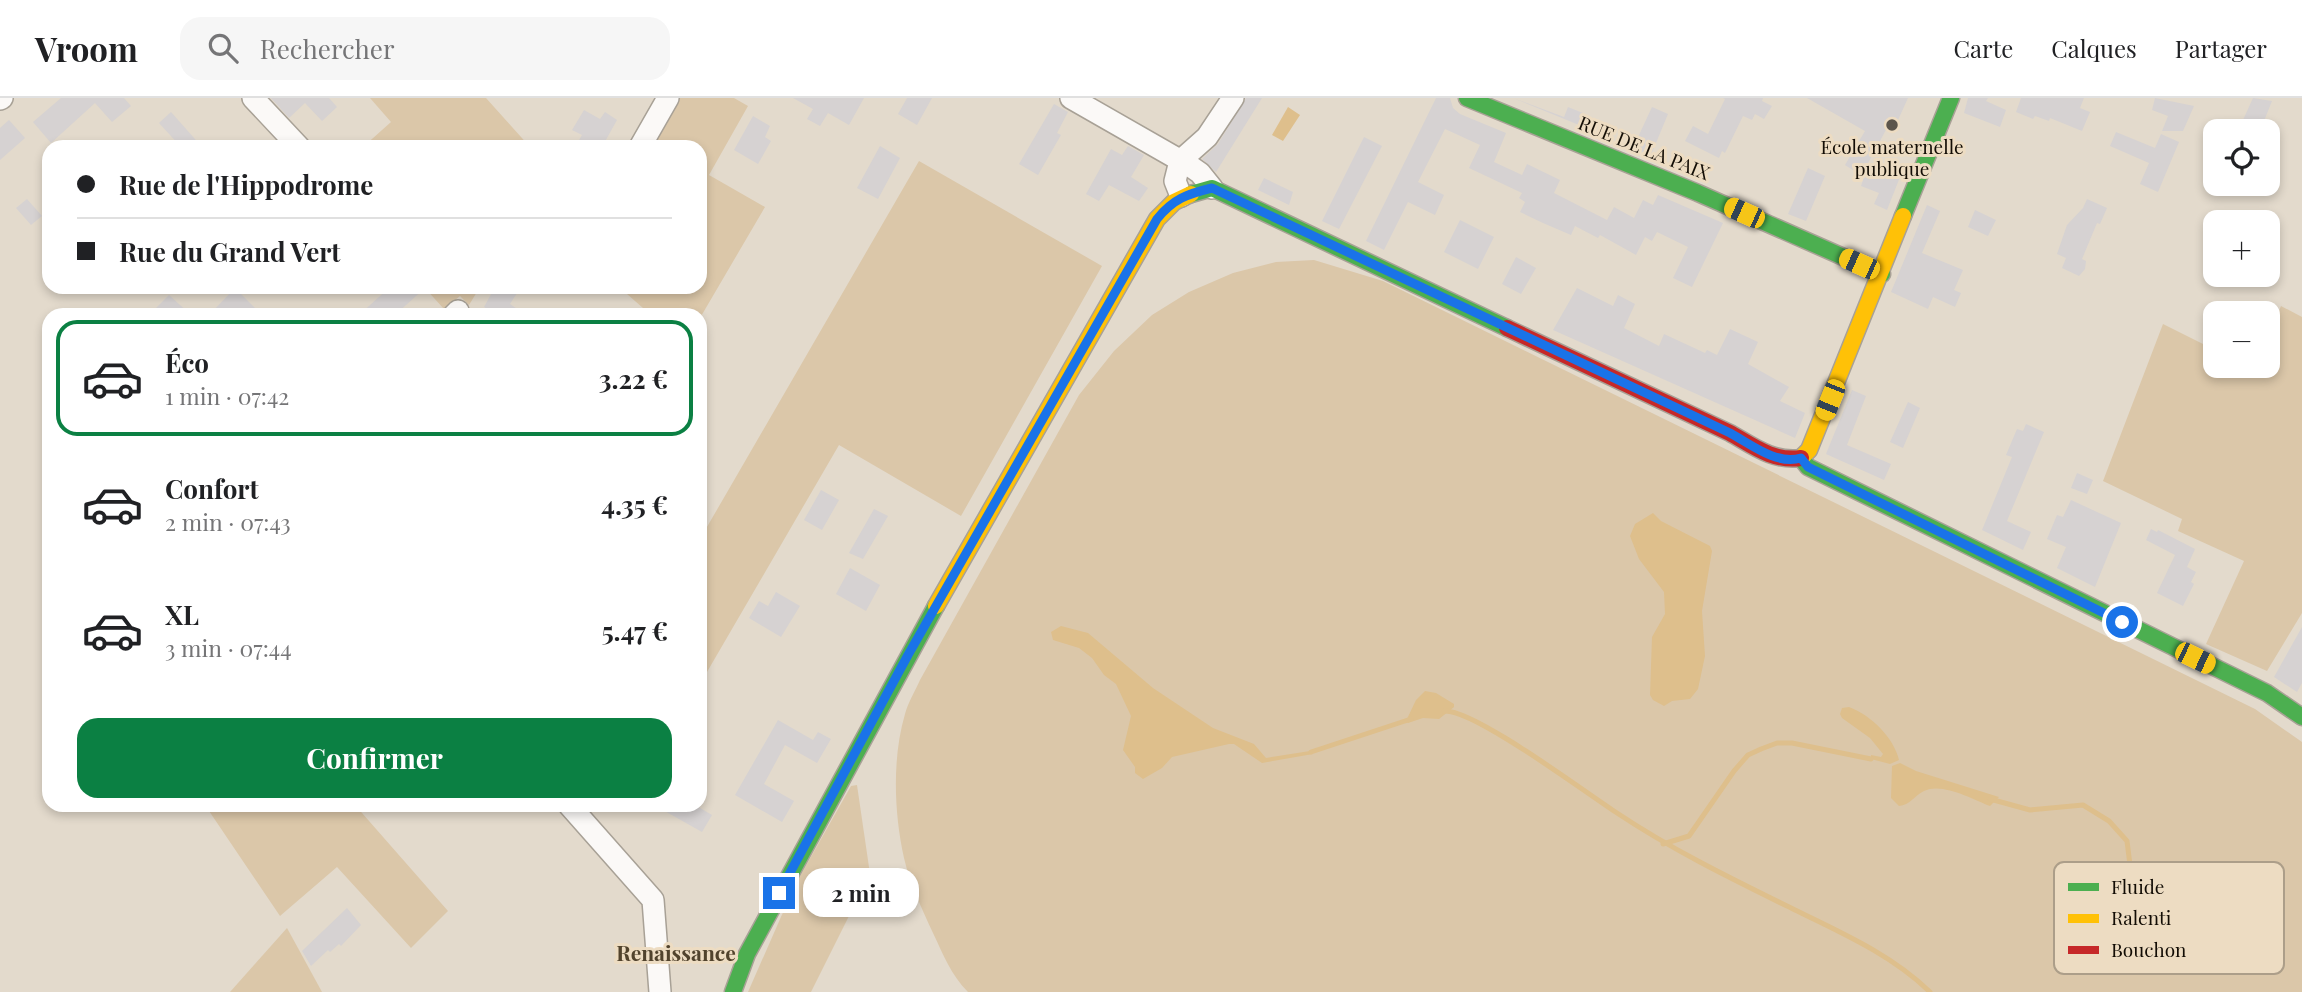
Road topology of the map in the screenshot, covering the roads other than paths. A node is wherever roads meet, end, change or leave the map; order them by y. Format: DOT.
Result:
graph roads {
  1 [pos="253,98"];
  2 [pos="668,98"];
  3 [pos="1071,98"];
  4 [pos="1233,98"];
  5 [pos="1467,98"];
  6 [pos="1951,98"];
  7 [pos="292,140"];
  8 [pos="644,140"];
  9 [pos="1180,161"];
  10 [pos="1212,188"];
  11 [pos="1181,196"];
  12 [pos="1882,274"];
  13 [pos="1801,458"];
  14 [pos="2302,717"];
  15 [pos="575,812"];
  16 [pos="660,992"];
  17 [pos="733,992"];
  1 -- 7 [label="street"];
  2 -- 8 [label="street"];
  3 -- 9 [label="street"];
  4 -- 9 [label="street"];
  5 -- 12 [label="main road, RUE DE LA PAIX"];
  6 -- 12 [label="main road"];
  9 -- 10 [label="street"];
  9 -- 11 [label="street"];
  10 -- 11 [label="main road"];
  10 -- 13 [label="main road"];
  11 -- 17 [label="main road"];
  12 -- 13 [label="main road"];
  13 -- 14 [label="main road"];
  15 -- 16 [label="street"];
}
